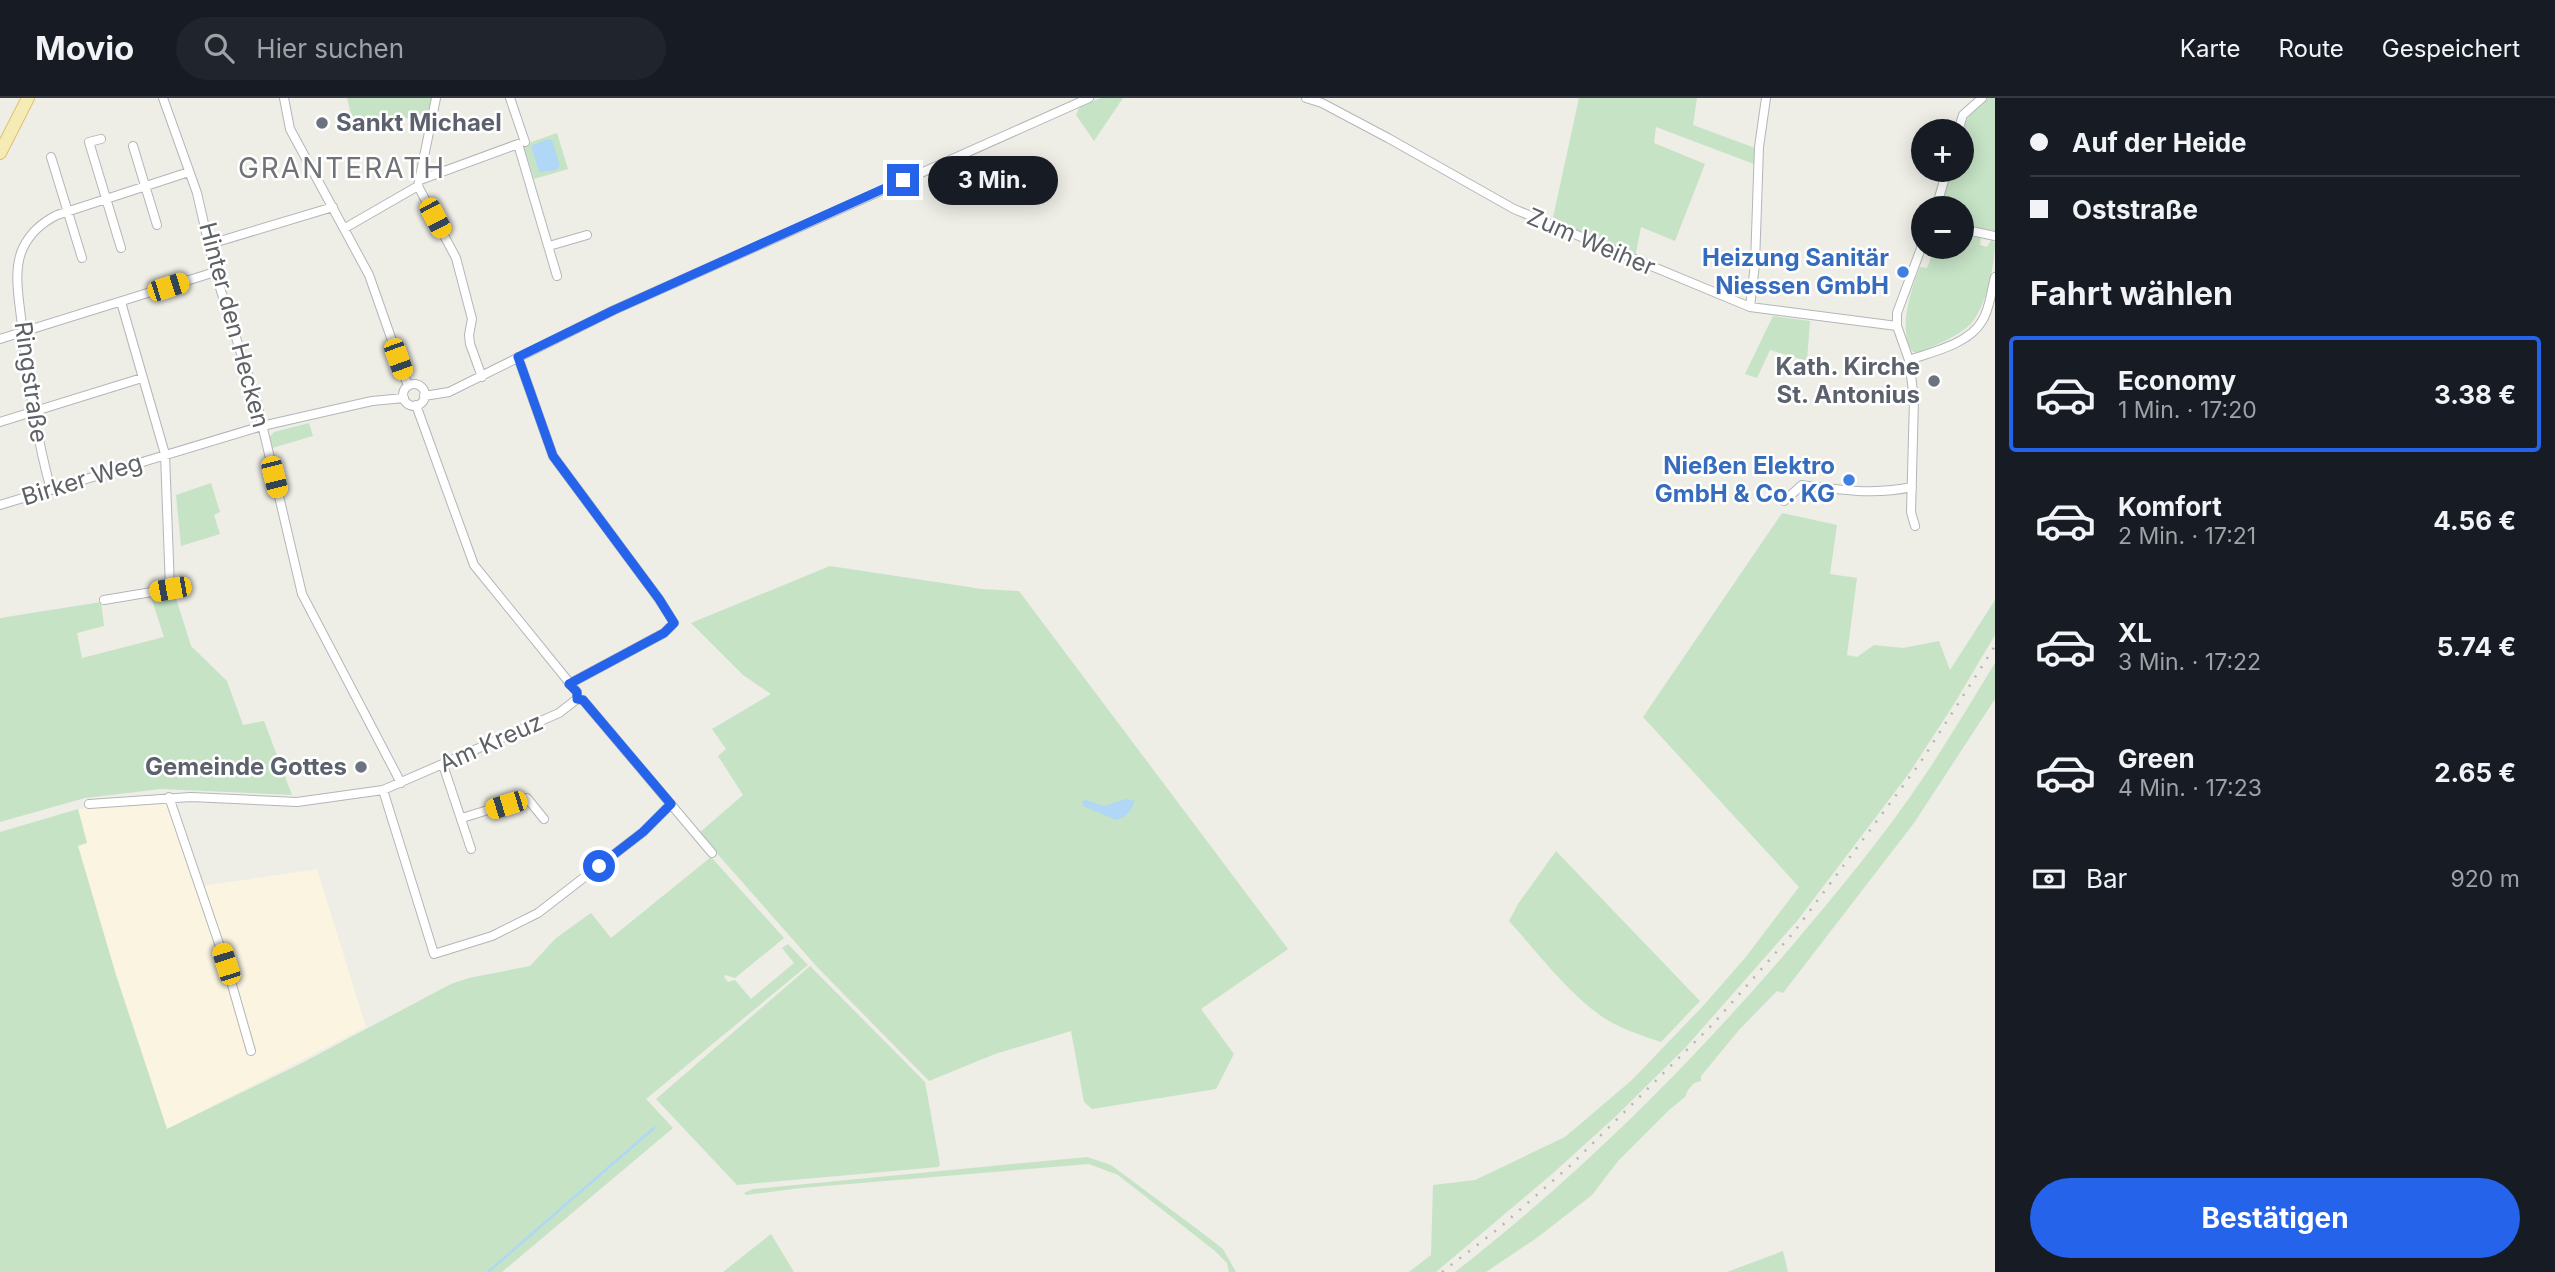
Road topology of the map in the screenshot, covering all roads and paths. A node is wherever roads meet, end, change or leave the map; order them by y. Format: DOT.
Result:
graph roads {
  1 [pos="28,98"];
  2 [pos="163,98"];
  3 [pos="284,98"];
  4 [pos="436,98"];
  5 [pos="510,98"];
  6 [pos="1089,98"];
  7 [pos="1306,98"];
  8 [pos="1766,98"];
  9 [pos="1982,98"];
  10 [pos="1962,119"];
  11 [pos="102,139"];
  12 [pos="525,142"];
  13 [pos="133,146"];
  14 [pos="0,153"];
  15 [pos="51,157"];
  16 [pos="189,172"];
  17 [pos="419,183"];
  18 [pos="146,186"];
  19 [pos="107,198"];
  20 [pos="333,207"];
  21 [pos="67,210"];
  22 [pos="158,225"];
  23 [pos="345,228"];
  24 [pos="1974,232"];
  25 [pos="587,235"];
  26 [pos="1995,236"];
  27 [pos="210,244"];
  28 [pos="549,246"];
  29 [pos="121,248"];
  30 [pos="82,258"];
  31 [pos="1916,259"];
  32 [pos="215,272"];
  33 [pos="557,276"];
  34 [pos="1995,278"];
  35 [pos="121,302"];
  36 [pos="1750,307"];
  37 [pos="1897,326"];
  38 [pos="23,332"];
  39 [pos="0,339"];
  40 [pos="518,357"];
  41 [pos="1909,360"];
  42 [pos="482,377"];
  43 [pos="142,378"];
  44 [pos="408,386"];
  45 [pos="424,396"];
  46 [pos="404,398"];
  47 [pos="416,405"];
  48 [pos="32,411"];
  49 [pos="0,422"];
  50 [pos="262,426"];
  51 [pos="165,454"];
  52 [pos="1912,487"];
  53 [pos="51,490"];
  54 [pos="1784,501"];
  55 [pos="0,505"];
  56 [pos="1915,526"];
  57 [pos="104,600"];
  58 [pos="569,684"];
  59 [pos="577,699"];
  60 [pos="443,765"];
  61 [pos="401,783"];
  62 [pos="383,790"];
  63 [pos="169,797"];
  64 [pos="89,804"];
  65 [pos="671,804"];
  66 [pos="462,818"];
  67 [pos="544,819"];
  68 [pos="471,849"];
  69 [pos="712,853"];
  70 [pos="251,1051"];
  1 -- 14 [label="main road"];
  2 -- 16 [label="street, Hinter den Hecken"];
  3 -- 20 [label="street"];
  4 -- 17 [label="street"];
  5 -- 12 [label="street"];
  6 -- 40 [label="street"];
  7 -- 36 [label="street, Zum Weiher"];
  8 -- 36 [label="street"];
  9 -- 10 [label="street"];
  11 -- 19 [label="street"];
  13 -- 18 [label="street"];
  15 -- 21 [label="street"];
  16 -- 18 [label="street, Ringstraße"];
  16 -- 27 [label="street, Hinter den Hecken"];
  17 -- 23 [label="street"];
  17 -- 28 [label="street"];
  17 -- 42 [label="street"];
  18 -- 19 [label="street, Ringstraße"];
  18 -- 22 [label="street"];
  19 -- 21 [label="street, Ringstraße"];
  19 -- 29 [label="street"];
  20 -- 23 [label="street"];
  20 -- 27 [label="street"];
  21 -- 30 [label="street"];
  21 -- 38 [label="street, Ringstraße"];
  23 -- 44 [label="street"];
  24 -- 26 [label="street"];
  25 -- 28 [label="street"];
  27 -- 32 [label="street, Hinter den Hecken"];
  28 -- 33 [label="street"];
  31 -- 37 [label="street"];
  32 -- 35 [label="street"];
  32 -- 50 [label="street, Hinter den Hecken"];
  34 -- 41 [label="street"];
  35 -- 38 [label="street"];
  35 -- 43 [label="street"];
  36 -- 37 [label="street, Zum Weiher"];
  37 -- 41 [label="street"];
  38 -- 39 [label="street"];
  38 -- 48 [label="street, Ringstraße"];
  40 -- 42 [label="street"];
  40 -- 58 [label="street"];
  41 -- 52 [label="street"];
  42 -- 45 [label="street"];
  43 -- 48 [label="street"];
  43 -- 51 [label="street"];
  44 -- 45 [label="street"];
  44 -- 46 [label="street"];
  45 -- 47 [label="street"];
  46 -- 47 [label="street"];
  46 -- 50 [label="street, Birker Weg"];
  47 -- 58 [label="street"];
  48 -- 49 [label="street"];
  48 -- 53 [label="street, Ringstraße"];
  50 -- 51 [label="street, Birker Weg"];
  50 -- 61 [label="street, Hinter den Hecken"];
  51 -- 53 [label="street, Birker Weg"];
  51 -- 57 [label="street, Birker Weg"];
  52 -- 54 [label="street"];
  52 -- 56 [label="street"];
  53 -- 55 [label="street, Birker Weg"];
  58 -- 59 [label="street"];
  59 -- 60 [label="street, Am Kreuz"];
  59 -- 65 [label="street"];
  60 -- 61 [label="street, Am Kreuz"];
  60 -- 66 [label="street"];
  61 -- 62 [label="street, Am Kreuz"];
  62 -- 63 [label="street, Am Kreuz"];
  62 -- 65 [label="street"];
  63 -- 64 [label="street, Am Kreuz"];
  63 -- 70 [label="street"];
  65 -- 69 [label="street"];
  66 -- 67 [label="street"];
  66 -- 68 [label="street"];
}
